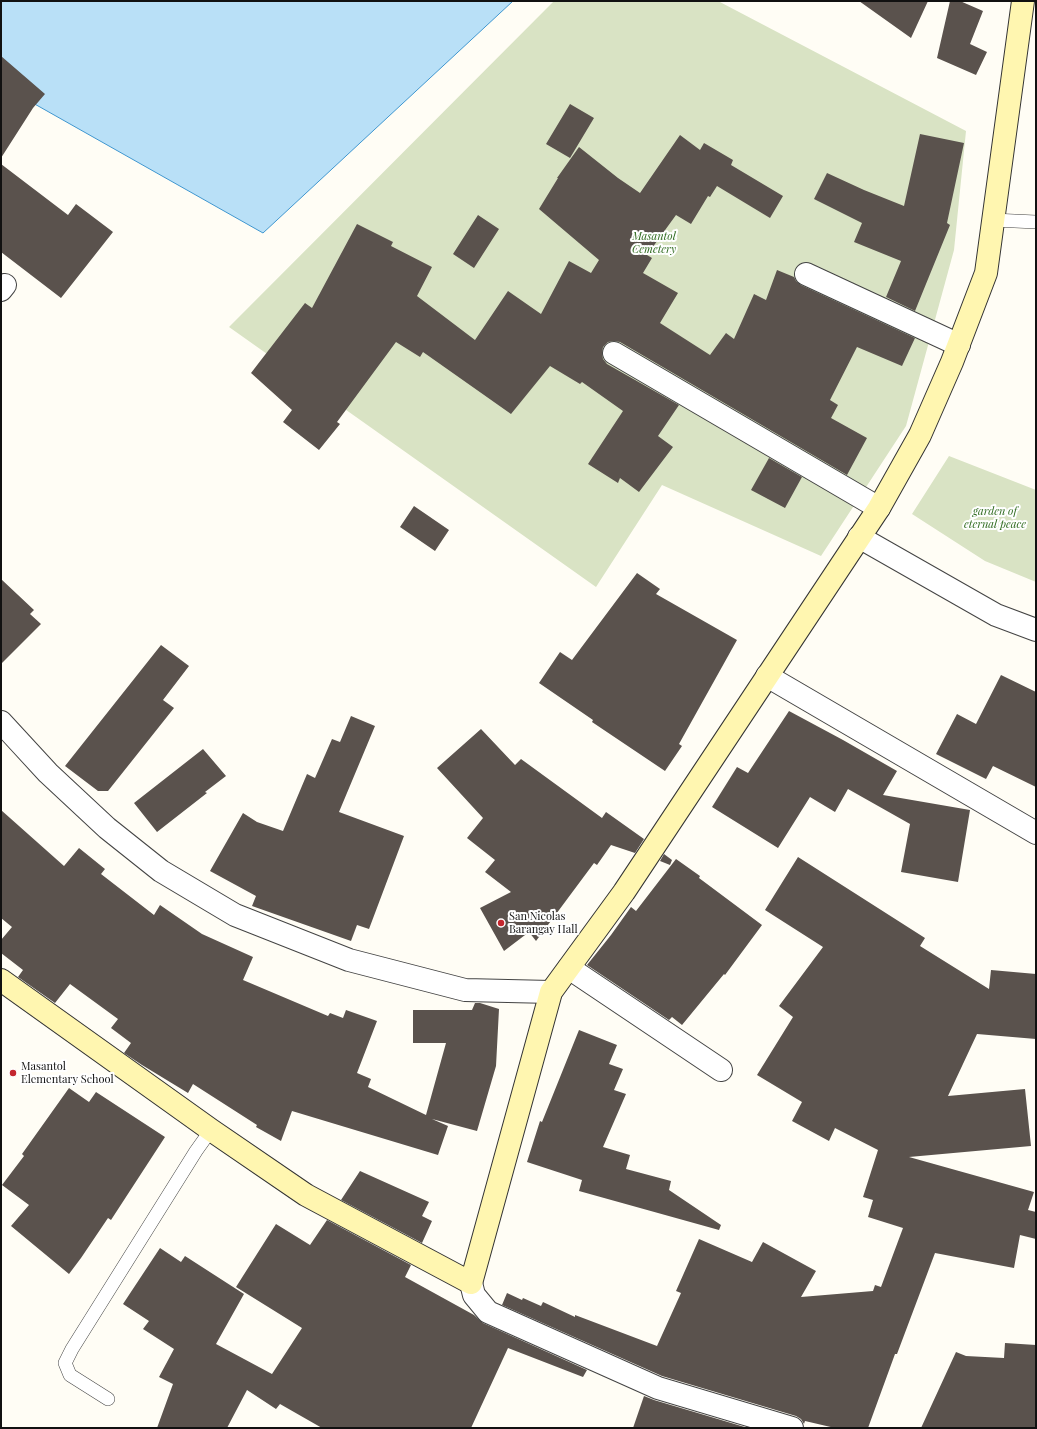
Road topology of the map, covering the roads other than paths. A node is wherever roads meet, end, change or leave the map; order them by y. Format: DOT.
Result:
graph roads {
  1 [pos="1023,1"];
  2 [pos="993,220"];
  3 [pos="1036,222"];
  4 [pos="806,274"];
  5 [pos="959,345"];
  6 [pos="614,353"];
  7 [pos="879,508"];
  8 [pos="859,537"];
  9 [pos="1036,630"];
  10 [pos="767,676"];
  11 [pos="1,722"];
  12 [pos="1036,833"];
  13 [pos="569,968"];
  14 [pos="1,980"];
  15 [pos="551,992"];
  16 [pos="721,1070"];
  17 [pos="211,1130"];
  18 [pos="471,1283"];
  19 [pos="108,1399"];
  20 [pos="792,1428"];
  1 -- 2 [label="street"];
  2 -- 3 [label="lane"];
  2 -- 5 [label="street"];
  4 -- 5 [label="street"];
  5 -- 7 [label="street"];
  6 -- 7 [label="street"];
  7 -- 8 [label="street"];
  8 -- 9 [label="street"];
  8 -- 10 [label="street"];
  10 -- 12 [label="street"];
  10 -- 13 [label="street"];
  11 -- 15 [label="street"];
  13 -- 15 [label="street"];
  13 -- 16 [label="street"];
  14 -- 17 [label="street"];
  15 -- 18 [label="street"];
  17 -- 18 [label="street"];
  17 -- 19 [label="lane"];
  18 -- 20 [label="street"];
}
